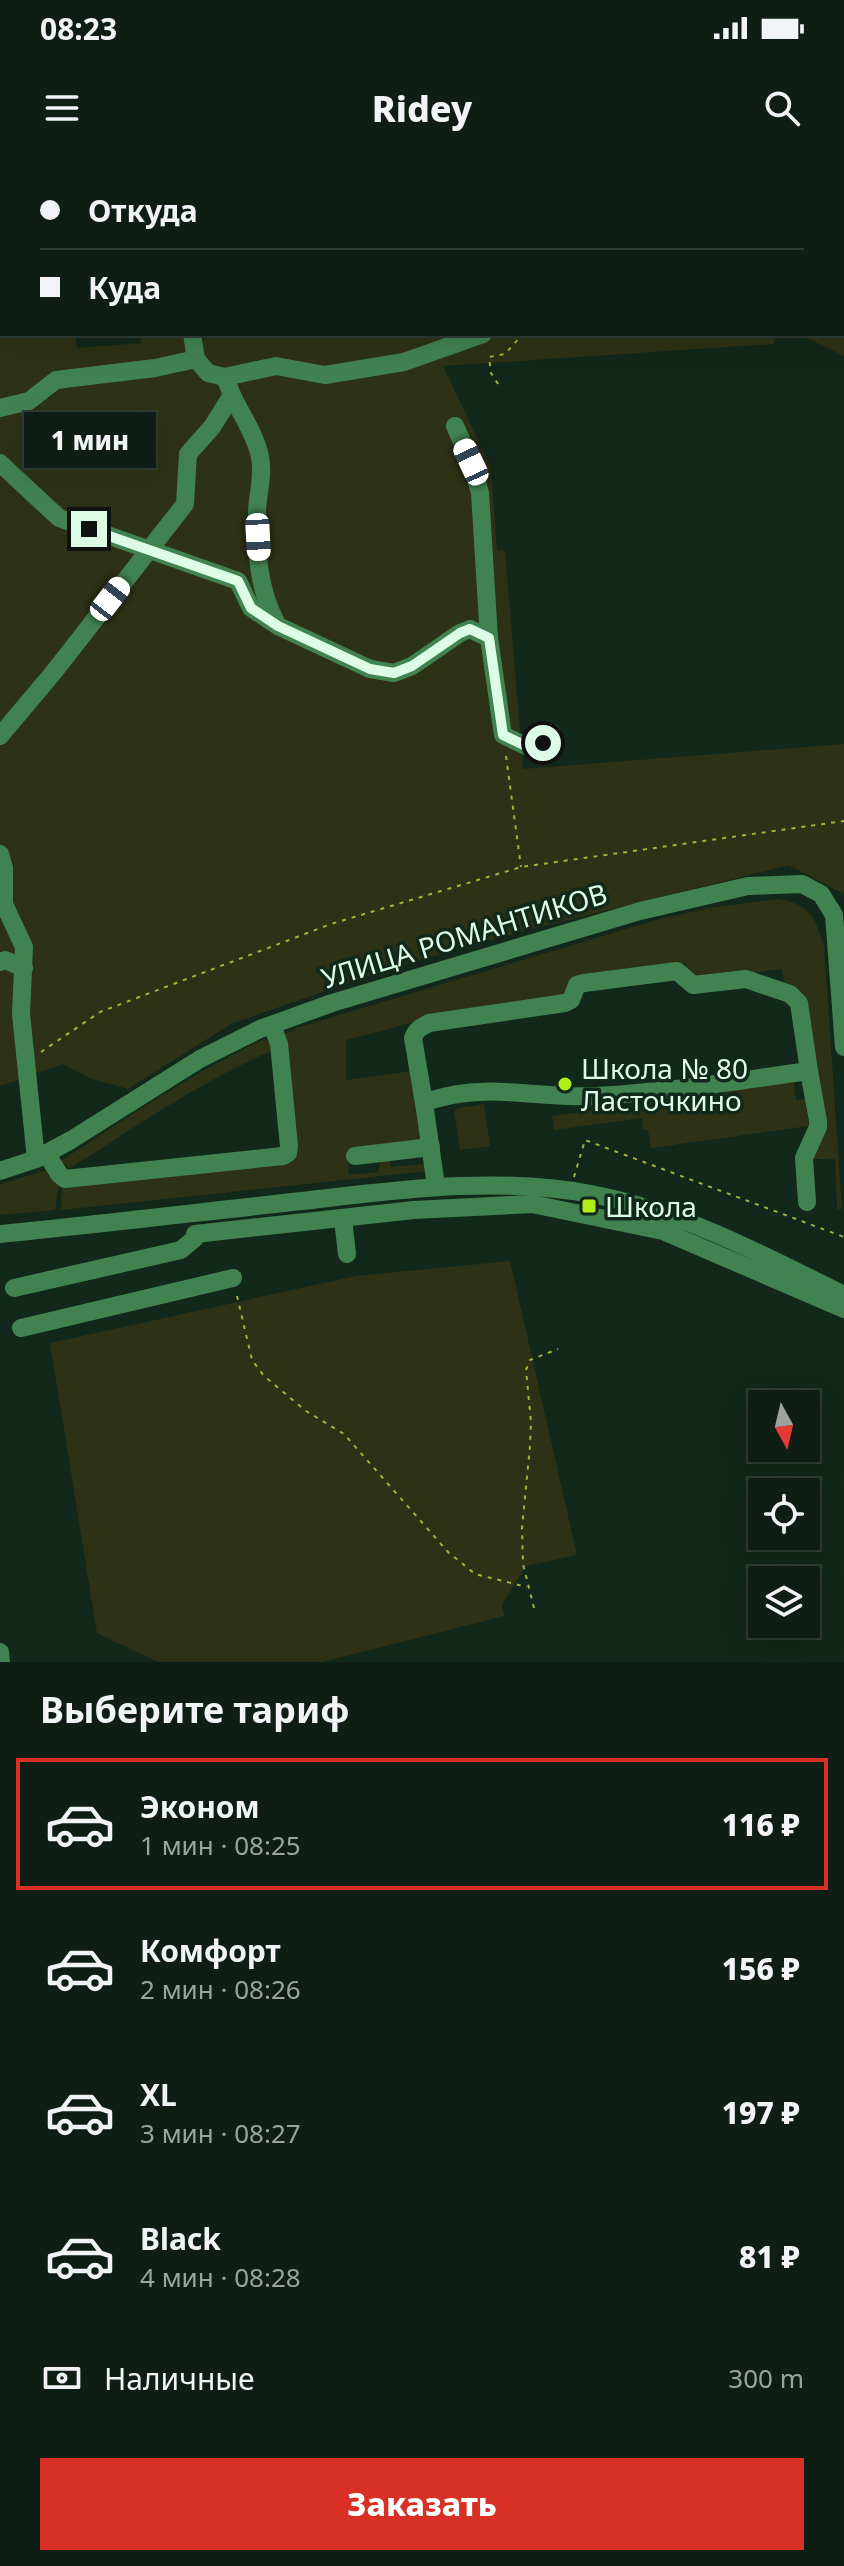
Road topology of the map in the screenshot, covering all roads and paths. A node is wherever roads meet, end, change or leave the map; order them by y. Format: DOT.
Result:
graph roads {
  1 [pos="192,336"];
  2 [pos="477,336"];
  3 [pos="521,336"];
  4 [pos="196,359"];
  5 [pos="498,384"];
  6 [pos="228,386"];
  7 [pos="0,408"];
  8 [pos="455,426"];
  9 [pos="0,463"];
  10 [pos="149,550"];
  11 [pos="278,626"];
  12 [pos="489,638"];
  13 [pos="552,733"];
  14 [pos="503,735"];
  15 [pos="0,736"];
  16 [pos="844,821"];
  17 [pos="0,854"];
  18 [pos="521,867"];
  19 [pos="0,962"];
  20 [pos="24,968"];
  21 [pos="272,1025"];
  22 [pos="844,1047"];
  23 [pos="25,1063"];
  24 [pos="809,1071"];
  25 [pos="424,1103"];
  26 [pos="431,1147"];
  27 [pos="41,1156"];
  28 [pos="355,1156"];
  29 [pos="0,1171"];
  30 [pos="436,1186"];
  31 [pos="570,1191"];
  32 [pos="807,1202"];
  33 [pos="343,1219"];
  34 [pos="0,1234"];
  35 [pos="844,1237"];
  36 [pos="347,1254"];
  37 [pos="233,1278"];
  38 [pos="14,1288"];
  39 [pos="844,1295"];
  40 [pos="844,1309"];
  41 [pos="21,1328"];
  42 [pos="558,1349"];
  43 [pos="527,1587"];
  44 [pos="534,1608"];
  45 [pos="0,1652"];
  46 [pos="1,1662"];
  1 -- 4 [label="street"];
  2 -- 6 [label="street"];
  3 -- 5 [label="path"];
  4 -- 6 [label="street"];
  4 -- 7 [label="street"];
  6 -- 10 [label="street"];
  6 -- 11 [label="street"];
  8 -- 12 [label="street"];
  9 -- 10 [label="street"];
  10 -- 11 [label="street"];
  10 -- 15 [label="street"];
  11 -- 12 [label="street"];
  12 -- 14 [label="street"];
  13 -- 14 [label="street"];
  14 -- 18 [label="path"];
  16 -- 18 [label="path"];
  17 -- 20 [label="street"];
  18 -- 23 [label="path"];
  19 -- 20 [label="street"];
  20 -- 23 [label="street"];
  21 -- 22 [label="street, УЛИЦА РОМАНТИКОВ"];
  21 -- 27 [label="street, УЛИЦА РОМАНТИКОВ"];
  21 -- 27 [label="street"];
  23 -- 27 [label="street"];
  24 -- 25 [label="street"];
  24 -- 25 [label="street"];
  24 -- 32 [label="street"];
  25 -- 26 [label="street"];
  26 -- 28 [label="street"];
  26 -- 30 [label="street"];
  27 -- 29 [label="street, УЛИЦА РОМАНТИКОВ"];
  30 -- 31 [label="street"];
  30 -- 34 [label="street"];
  31 -- 35 [label="path"];
  31 -- 39 [label="street"];
  33 -- 36 [label="street"];
  33 -- 38 [label="street"];
  33 -- 40 [label="street"];
  37 -- 41 [label="street"];
  37 -- 43 [label="path"];
  42 -- 43 [label="path"];
  43 -- 44 [label="path"];
  45 -- 46 [label="street"];
}
